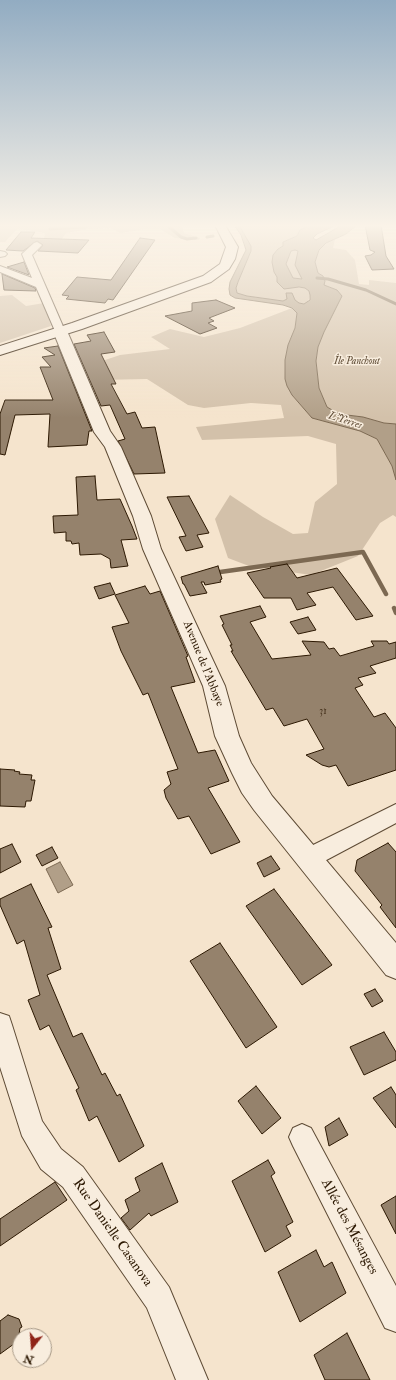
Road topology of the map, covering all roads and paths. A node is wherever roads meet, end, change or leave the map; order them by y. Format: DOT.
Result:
graph roads {
  1 [pos="43,289"];
  2 [pos="176,289"];
  3 [pos="180,289"];
  4 [pos="165,295"];
  5 [pos="60,331"];
  6 [pos="0,351"];
  7 [pos="396,813"];
  8 [pos="310,858"];
  9 [pos="396,965"];
  10 [pos="0,1025"];
  11 [pos="302,1137"];
  12 [pos="396,1317"];
  13 [pos="192,1380"];
  1 -- 5 [label="street"];
  2 -- 4 [label="street"];
  3 -- 4 [label="street"];
  4 -- 5 [label="street"];
  5 -- 6 [label="street"];
  5 -- 8 [label="street, Avenue de l'Abbaye"];
  7 -- 8 [label="street"];
  8 -- 9 [label="street, Avenue de l'Abbaye"];
  10 -- 13 [label="street, Rue Danielle Casanova"];
  11 -- 12 [label="street, Allée des Mésanges"];
}
